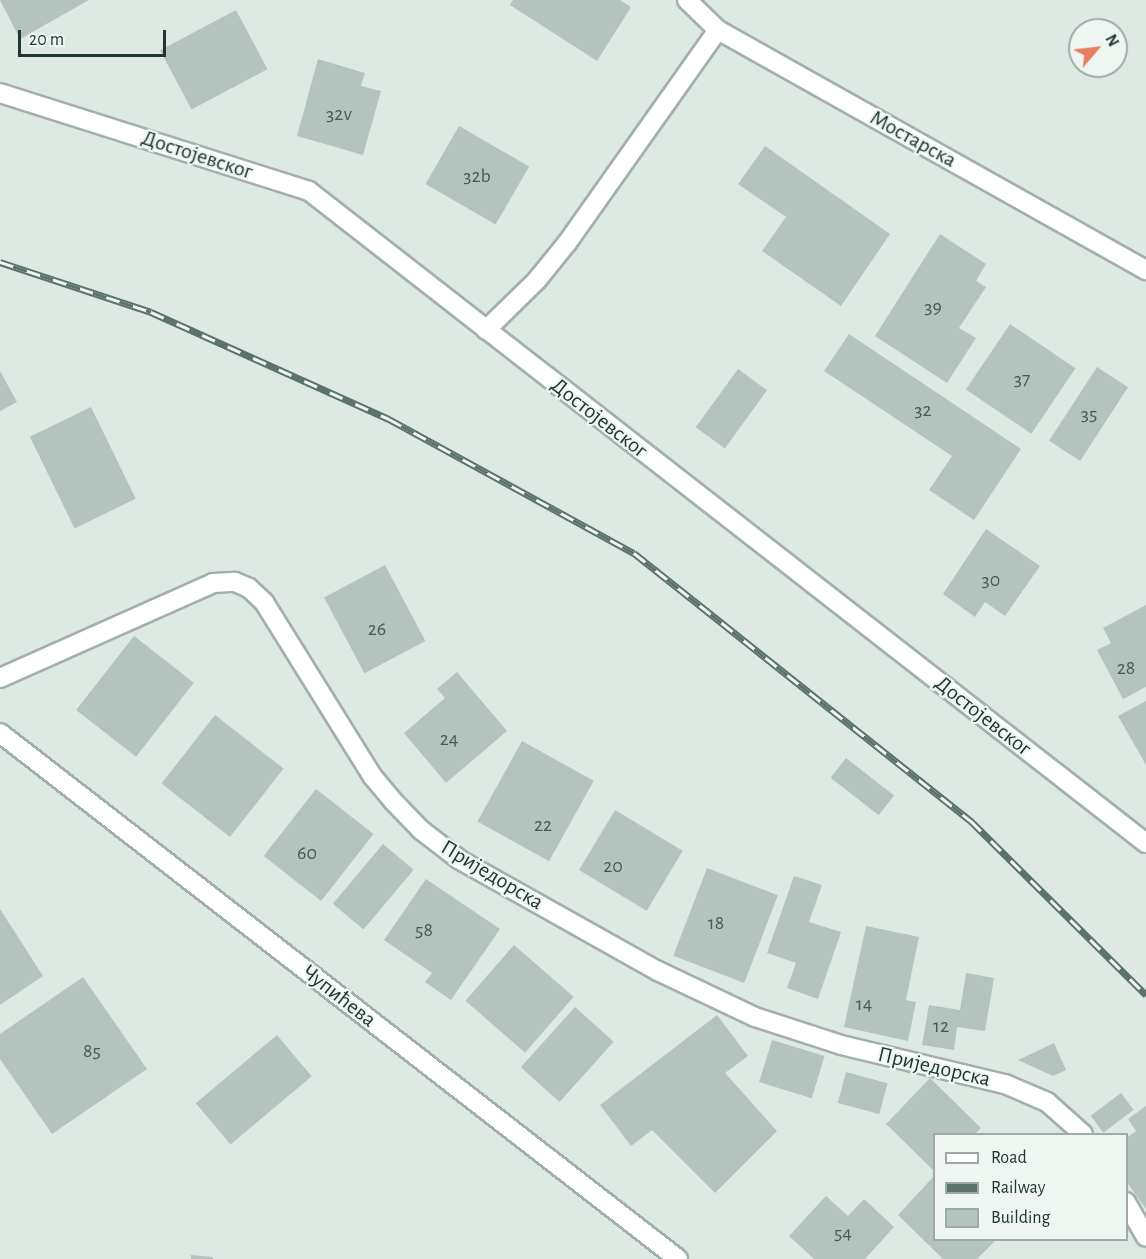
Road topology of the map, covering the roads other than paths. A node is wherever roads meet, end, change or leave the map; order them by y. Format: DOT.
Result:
graph roads {
  1 [pos="687,0"];
  2 [pos="718,30"];
  3 [pos="0,93"];
  4 [pos="1146,270"];
  5 [pos="486,330"];
  6 [pos="0,678"];
  7 [pos="0,733"];
  8 [pos="1146,843"];
  9 [pos="1082,1133"];
  10 [pos="1128,1206"];
  11 [pos="1146,1237"];
  12 [pos="678,1259"];
  1 -- 2 [label="street, Мостарска"];
  2 -- 4 [label="street, Мостарска"];
  2 -- 5 [label="street"];
  3 -- 5 [label="street, Достојевског"];
  5 -- 8 [label="street, Достојевског"];
  6 -- 9 [label="street, Приједорска"];
  7 -- 12 [label="street, Чупићева"];
  10 -- 11 [label="street"];
}
